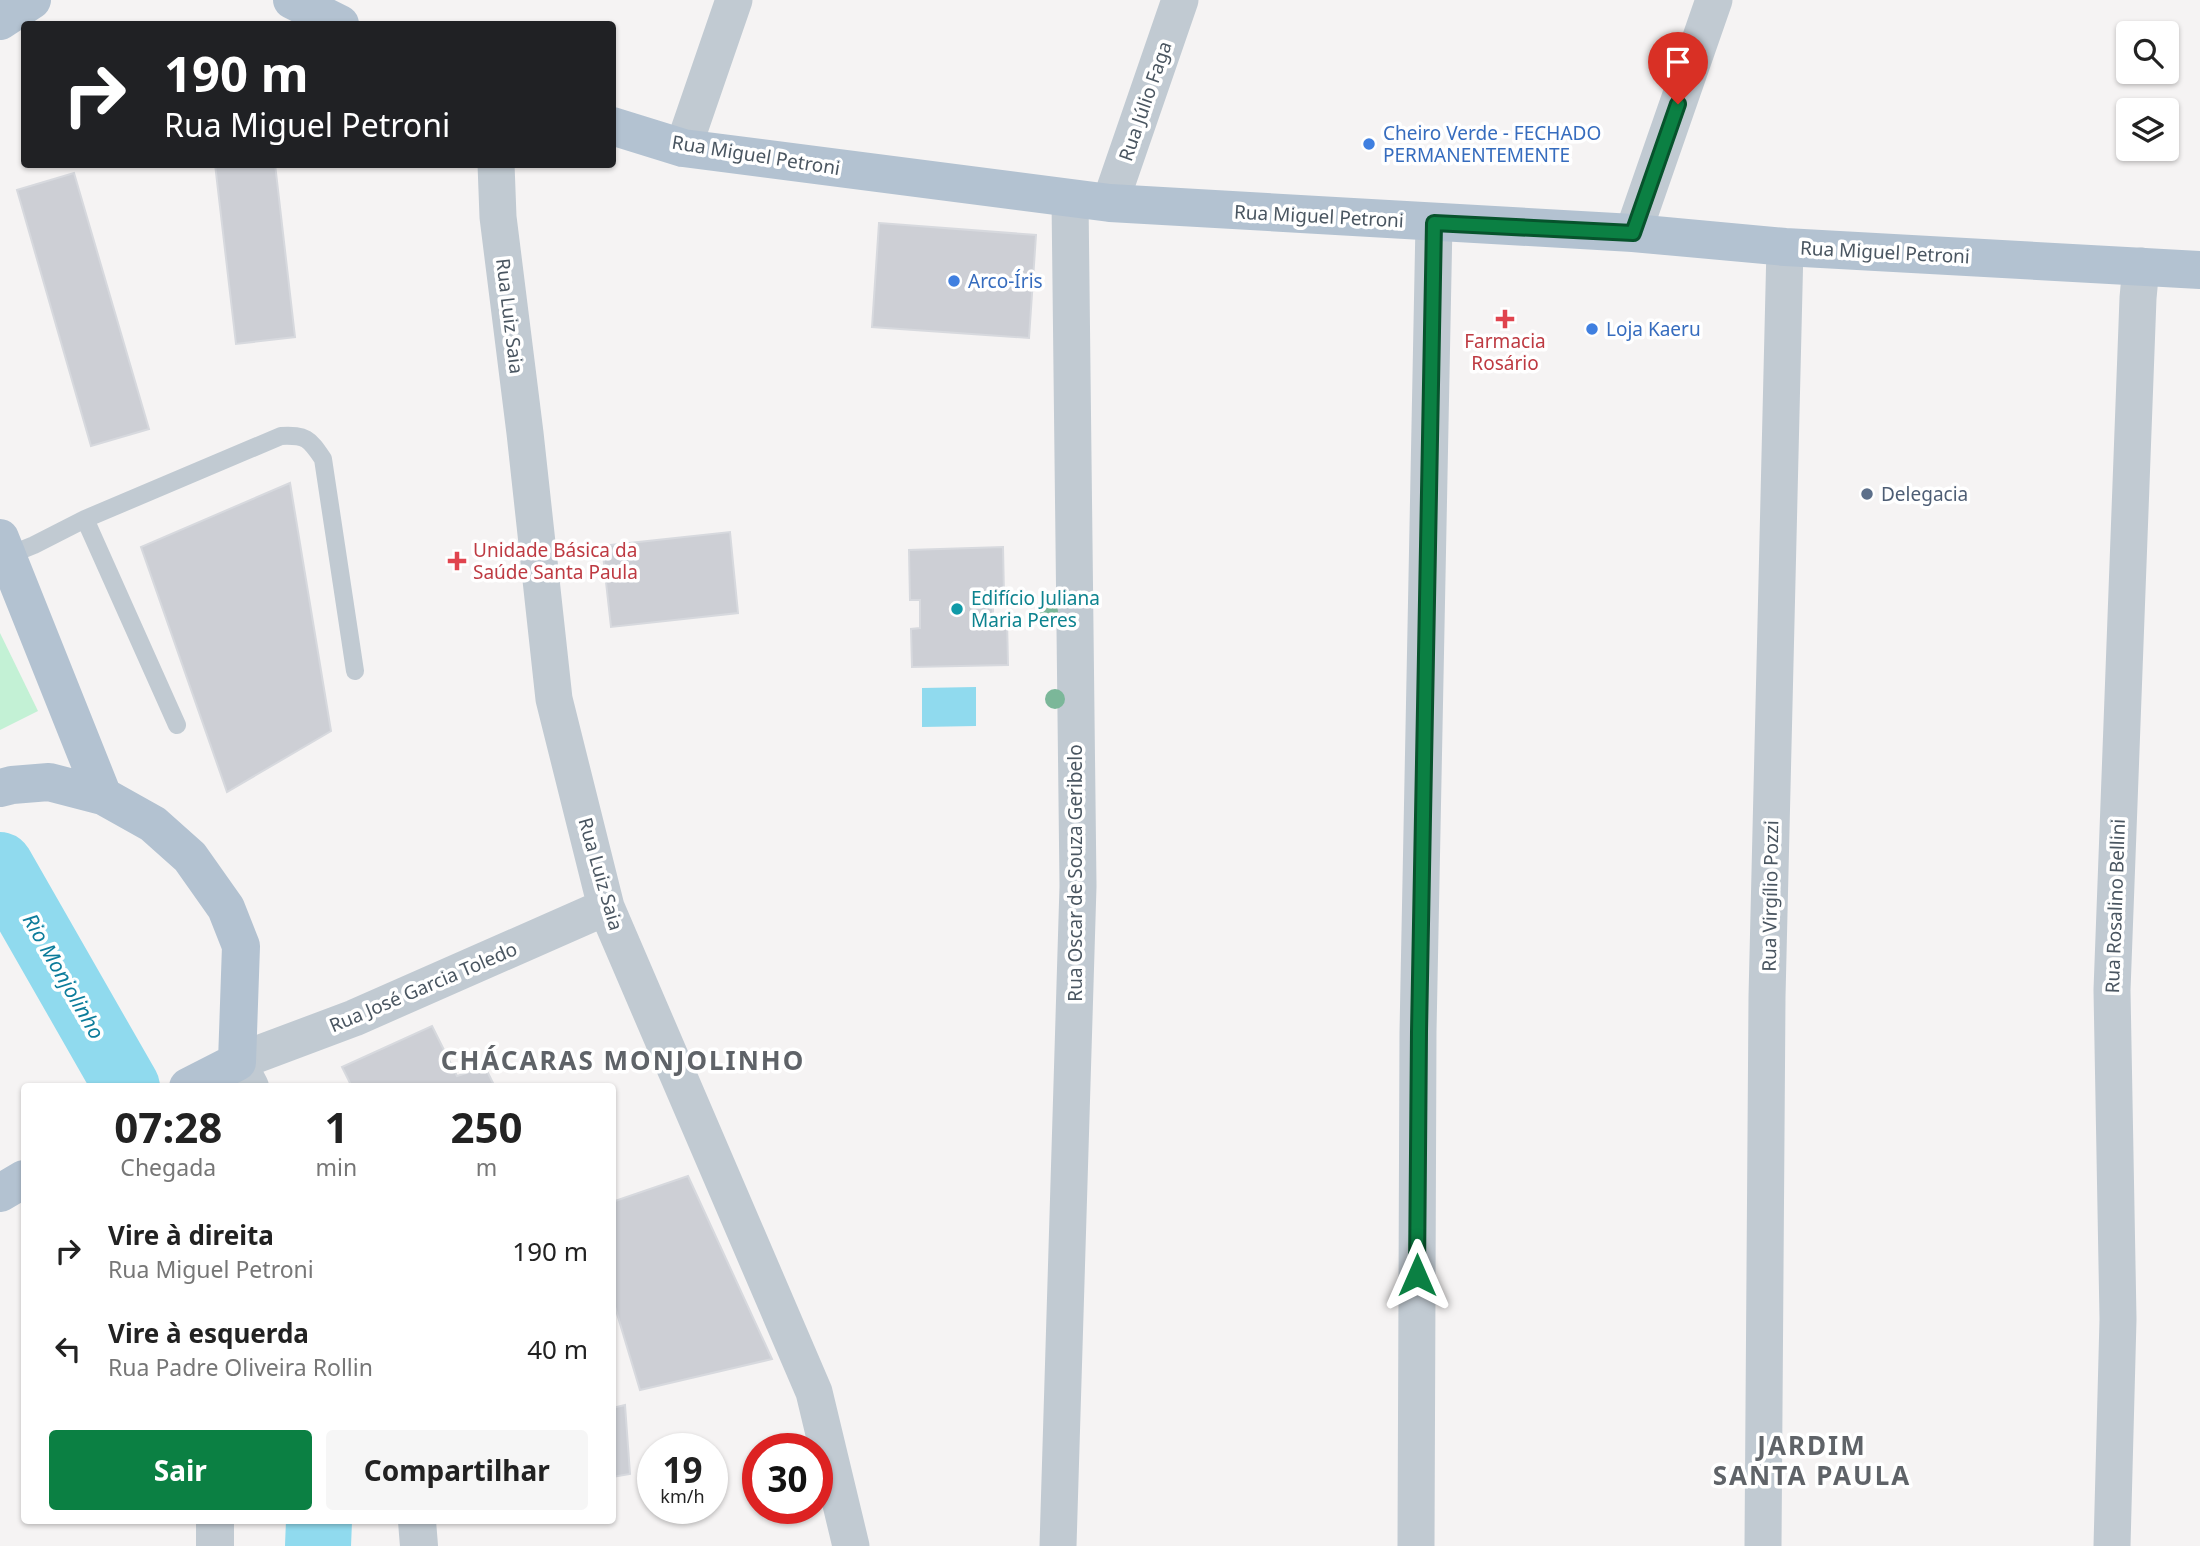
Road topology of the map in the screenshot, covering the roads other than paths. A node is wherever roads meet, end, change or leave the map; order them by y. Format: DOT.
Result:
graph roads {
  1 [pos="32,0"];
  2 [pos="292,0"];
  3 [pos="734,0"];
  4 [pos="1180,0"];
  5 [pos="1714,0"];
  6 [pos="0,21"];
  7 [pos="334,21"];
  8 [pos="616,127"];
  9 [pos="683,148"];
  10 [pos="496,168"];
  11 [pos="1070,199"];
  12 [pos="1110,203"];
  13 [pos="1434,223"];
  14 [pos="1633,233"];
  15 [pos="1786,247"];
  16 [pos="2141,266"];
  17 [pos="2200,270"];
  18 [pos="85,519"];
  19 [pos="4,547"];
  20 [pos="355,670"];
  21 [pos="177,725"];
  22 [pos="6,786"];
  23 [pos="103,796"];
  24 [pos="606,907"];
  25 [pos="244,1074"];
  26 [pos="197,1083"];
  27 [pos="21,1178"];
  28 [pos="21,1180"];
  29 [pos="0,1182"];
  30 [pos="0,1193"];
  31 [pos="215,1524"];
  32 [pos="417,1524"];
  33 [pos="215,1546"];
  34 [pos="419,1546"];
  35 [pos="851,1546"];
  36 [pos="1058,1546"];
  37 [pos="1416,1546"];
  38 [pos="1763,1546"];
  39 [pos="2112,1546"];
  1 -- 6 [label="main road"];
  2 -- 7 [label="main road"];
  3 -- 9 [label="street"];
  4 -- 12 [label="street, Rua Júlio Faga"];
  5 -- 14 [label="street"];
  8 -- 9 [label="main road, Rua Miguel Petroni"];
  9 -- 11 [label="main road, Rua Miguel Petroni"];
  10 -- 24 [label="street, Rua Luiz Saia"];
  11 -- 12 [label="main road, Rua Miguel Petroni"];
  11 -- 36 [label="street, Rua Oscar de Souza Geribelo"];
  12 -- 13 [label="main road, Rua Miguel Petroni"];
  13 -- 14 [label="main road, Rua Miguel Petroni"];
  13 -- 37 [label="street"];
  14 -- 15 [label="main road, Rua Miguel Petroni"];
  15 -- 16 [label="main road, Rua Miguel Petroni"];
  15 -- 38 [label="street, Rua Virgílio Pozzi"];
  16 -- 17 [label="main road, Rua Miguel Petroni"];
  16 -- 39 [label="street, Rua Rosalino Bellini"];
  18 -- 19 [label="lane"];
  18 -- 20 [label="lane"];
  18 -- 21 [label="lane"];
  19 -- 23 [label="main road"];
  22 -- 23 [label="main road"];
  23 -- 25 [label="main road"];
  24 -- 25 [label="street, Rua José Garcia Toledo"];
  24 -- 35 [label="street, Rua Luiz Saia"];
  25 -- 26 [label="main road"];
  27 -- 29 [label="main road"];
  28 -- 30 [label="main road"];
  31 -- 33 [label="street"];
  32 -- 34 [label="street"];
}
